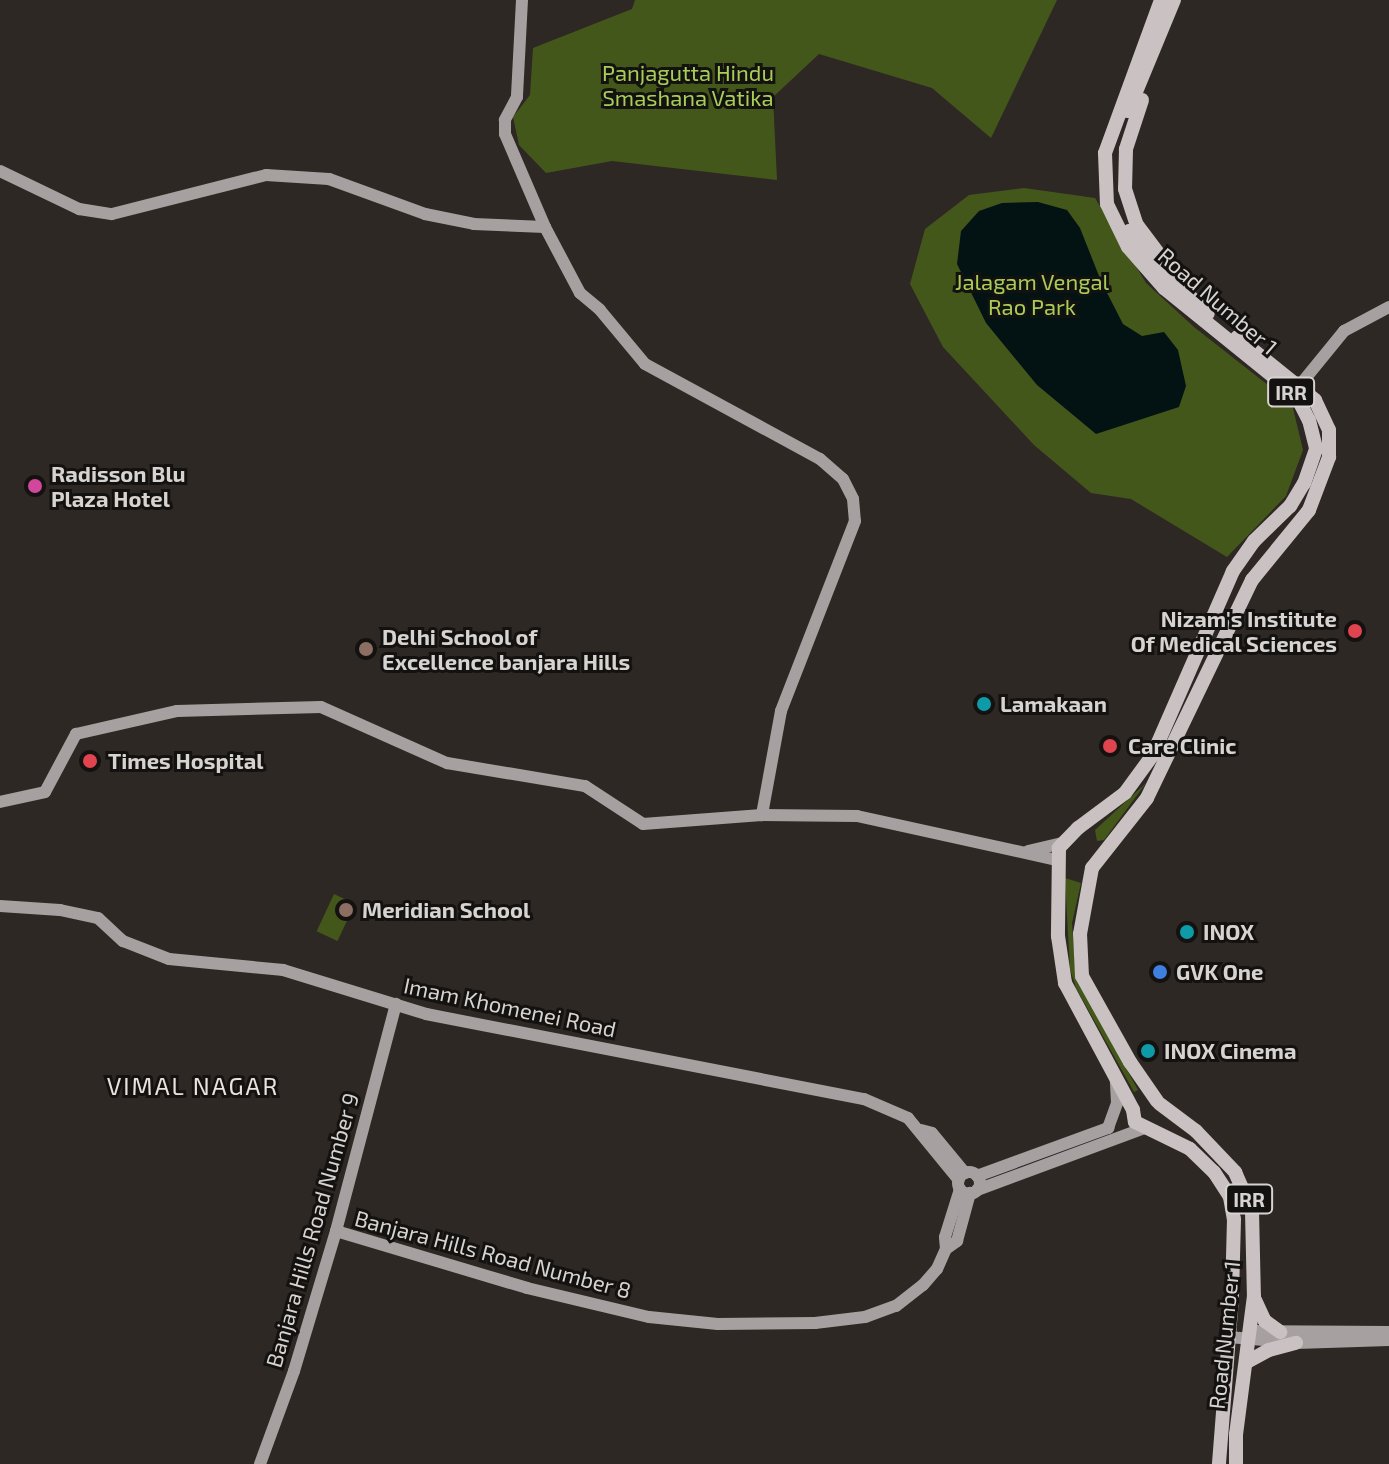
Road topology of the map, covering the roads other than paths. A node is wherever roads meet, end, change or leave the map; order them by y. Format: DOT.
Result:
graph roads {
  1 [pos="522,0"];
  2 [pos="1161,0"];
  3 [pos="1174,0"];
  4 [pos="1183,0"];
  5 [pos="0,171"];
  6 [pos="545,227"];
  7 [pos="1181,288"];
  8 [pos="1389,307"];
  9 [pos="1300,385"];
  10 [pos="1125,793"];
  11 [pos="0,802"];
  12 [pos="1110,805"];
  13 [pos="1140,807"];
  14 [pos="762,815"];
  15 [pos="1127,822"];
  16 [pos="1063,843"];
  17 [pos="1021,853"];
  18 [pos="1057,860"];
  19 [pos="0,906"];
  20 [pos="396,1004"];
  21 [pos="1116,1079"];
  22 [pos="1159,1102"];
  23 [pos="1133,1110"];
  24 [pos="1145,1128"];
  25 [pos="968,1184"];
  26 [pos="336,1231"];
  27 [pos="1254,1296"];
  28 [pos="1229,1332"];
  29 [pos="1280,1332"];
  30 [pos="1389,1332"];
  31 [pos="1250,1335"];
  32 [pos="1389,1340"];
  33 [pos="1296,1343"];
  34 [pos="1247,1362"];
  35 [pos="260,1464"];
  36 [pos="1219,1464"];
  37 [pos="1236,1464"];
  1 -- 6 [label="street"];
  2 -- 10 [label="main road, Road Number 1 / IRR"];
  3 -- 7 [label="main road, IRR"];
  4 -- 7 [label="main road, Road Number 1 / IRR"];
  5 -- 6 [label="street"];
  6 -- 14 [label="street"];
  7 -- 9 [label="main road, Road Number 1 / IRR"];
  8 -- 9 [label="street"];
  9 -- 13 [label="main road, Road Number 1 / IRR"];
  10 -- 12 [label="main road, Road Number 1 / IRR"];
  10 -- 13 [label="main road"];
  11 -- 14 [label="street"];
  12 -- 15 [label="main road"];
  12 -- 16 [label="main road, Road Number 1 / IRR"];
  13 -- 15 [label="main road, Road Number 1 / IRR"];
  14 -- 17 [label="street"];
  15 -- 22 [label="main road, Road Number 1 / IRR"];
  16 -- 17 [label="street"];
  16 -- 18 [label="main road"];
  17 -- 18 [label="street"];
  18 -- 21 [label="main road"];
  19 -- 20 [label="street, Imam Khomenei Road"];
  20 -- 25 [label="street, Imam Khomenei Road"];
  20 -- 26 [label="street, Banjara Hills Road Number 9"];
  21 -- 23 [label="main road"];
  21 -- 25 [label="street"];
  22 -- 23 [label="main road"];
  22 -- 24 [label="main road"];
  22 -- 27 [label="main road, Road Number 1 / IRR"];
  23 -- 24 [label="main road"];
  24 -- 25 [label="street"];
  24 -- 28 [label="main road, Road Number 1 / IRR"];
  25 -- 26 [label="street, Banjara Hills Road Number 8"];
  26 -- 35 [label="street, Banjara Hills Road Number 9"];
  27 -- 29 [label="main road"];
  27 -- 31 [label="main road, Road Number 1 / IRR"];
  28 -- 31 [label="street"];
  28 -- 36 [label="main road, Road Number 1 / IRR"];
  29 -- 30 [label="street"];
  29 -- 31 [label="street"];
  31 -- 33 [label="street"];
  31 -- 34 [label="main road, Road Number 1 / IRR"];
  32 -- 33 [label="street"];
  33 -- 34 [label="main road"];
  34 -- 37 [label="main road, Road Number 1 / IRR"];
}
